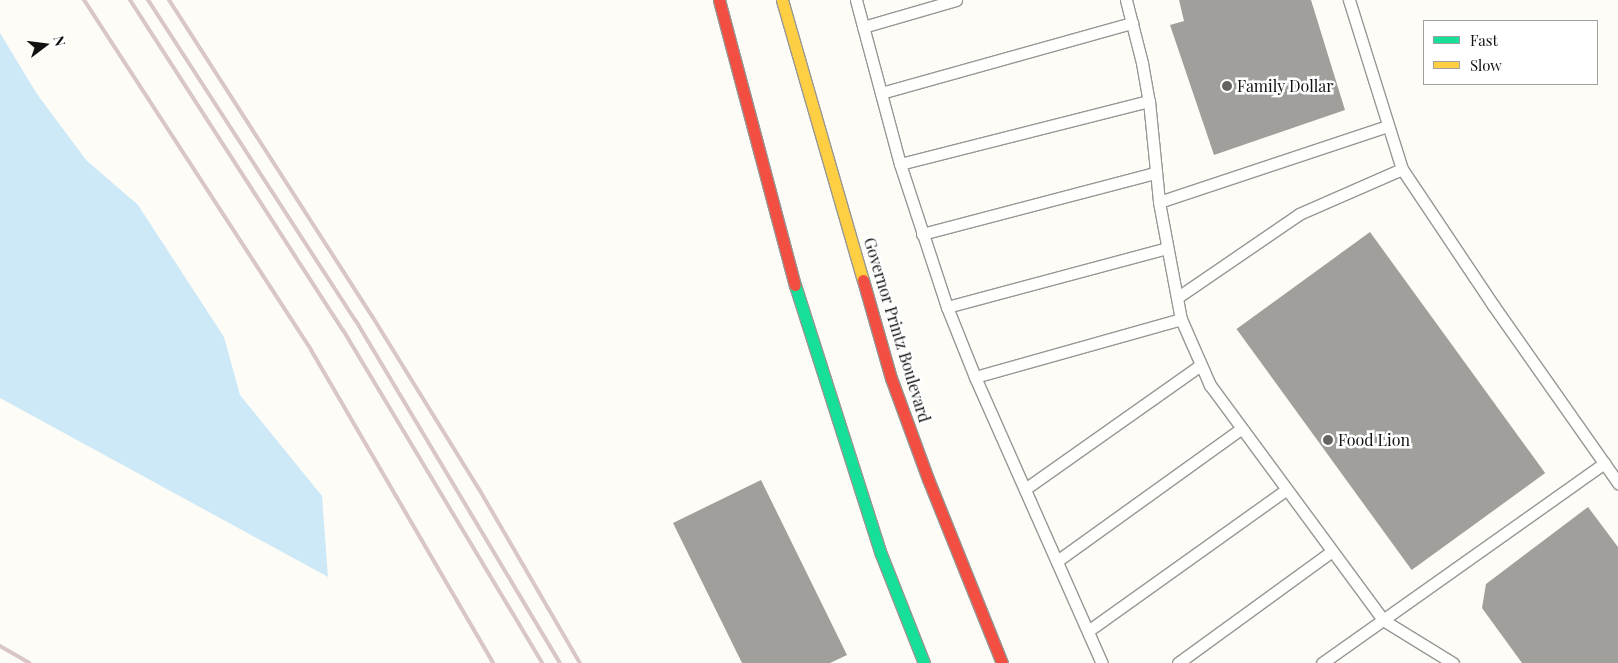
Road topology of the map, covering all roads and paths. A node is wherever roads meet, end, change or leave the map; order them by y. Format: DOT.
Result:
graph roads {
  1 [pos="719,0"];
  2 [pos="782,0"];
  3 [pos="856,0"];
  4 [pos="956,0"];
  5 [pos="1126,0"];
  6 [pos="1349,0"];
  7 [pos="1132,23"];
  8 [pos="862,27"];
  9 [pos="881,93"];
  10 [pos="1149,101"];
  11 [pos="1387,126"];
  12 [pos="900,164"];
  13 [pos="1402,169"];
  14 [pos="1155,173"];
  15 [pos="1159,202"];
  16 [pos="922,234"];
  17 [pos="1167,248"];
  18 [pos="1178,297"];
  19 [pos="947,307"];
  20 [pos="1181,319"];
  21 [pos="1201,365"];
  22 [pos="975,378"];
  23 [pos="1241,429"];
  24 [pos="1604,463"];
  25 [pos="1618,483"];
  26 [pos="1024,489"];
  27 [pos="1286,490"];
  28 [pos="1331,552"];
  29 [pos="1057,561"];
  30 [pos="1383,620"];
  31 [pos="1088,631"];
  32 [pos="1445,661"];
  33 [pos="924,663"];
  34 [pos="1002,663"];
  35 [pos="1102,663"];
  36 [pos="1178,663"];
  37 [pos="1322,663"];
  1 -- 33 [label="main road"];
  2 -- 34 [label="main road, Governor Printz Boulevard"];
  3 -- 8 [label="lane"];
  4 -- 8 [label="lane"];
  5 -- 7 [label="lane"];
  6 -- 11 [label="lane"];
  7 -- 9 [label="lane"];
  7 -- 10 [label="lane"];
  8 -- 9 [label="lane"];
  9 -- 12 [label="lane"];
  10 -- 12 [label="lane"];
  10 -- 14 [label="lane"];
  11 -- 13 [label="lane"];
  11 -- 15 [label="lane"];
  12 -- 16 [label="lane"];
  13 -- 18 [label="lane"];
  13 -- 24 [label="lane"];
  14 -- 15 [label="lane"];
  14 -- 16 [label="lane"];
  15 -- 17 [label="lane"];
  16 -- 19 [label="lane"];
  17 -- 18 [label="lane"];
  17 -- 19 [label="lane"];
  18 -- 20 [label="lane"];
  19 -- 22 [label="lane"];
  20 -- 21 [label="lane"];
  20 -- 22 [label="lane"];
  21 -- 23 [label="lane"];
  21 -- 26 [label="lane"];
  22 -- 26 [label="lane"];
  23 -- 27 [label="lane"];
  23 -- 29 [label="lane"];
  24 -- 25 [label="lane"];
  24 -- 30 [label="lane"];
  26 -- 29 [label="lane"];
  27 -- 28 [label="lane"];
  27 -- 31 [label="lane"];
  28 -- 30 [label="lane"];
  28 -- 36 [label="lane"];
  29 -- 31 [label="lane"];
  30 -- 32 [label="lane"];
  30 -- 37 [label="lane"];
  31 -- 35 [label="lane"];
}
